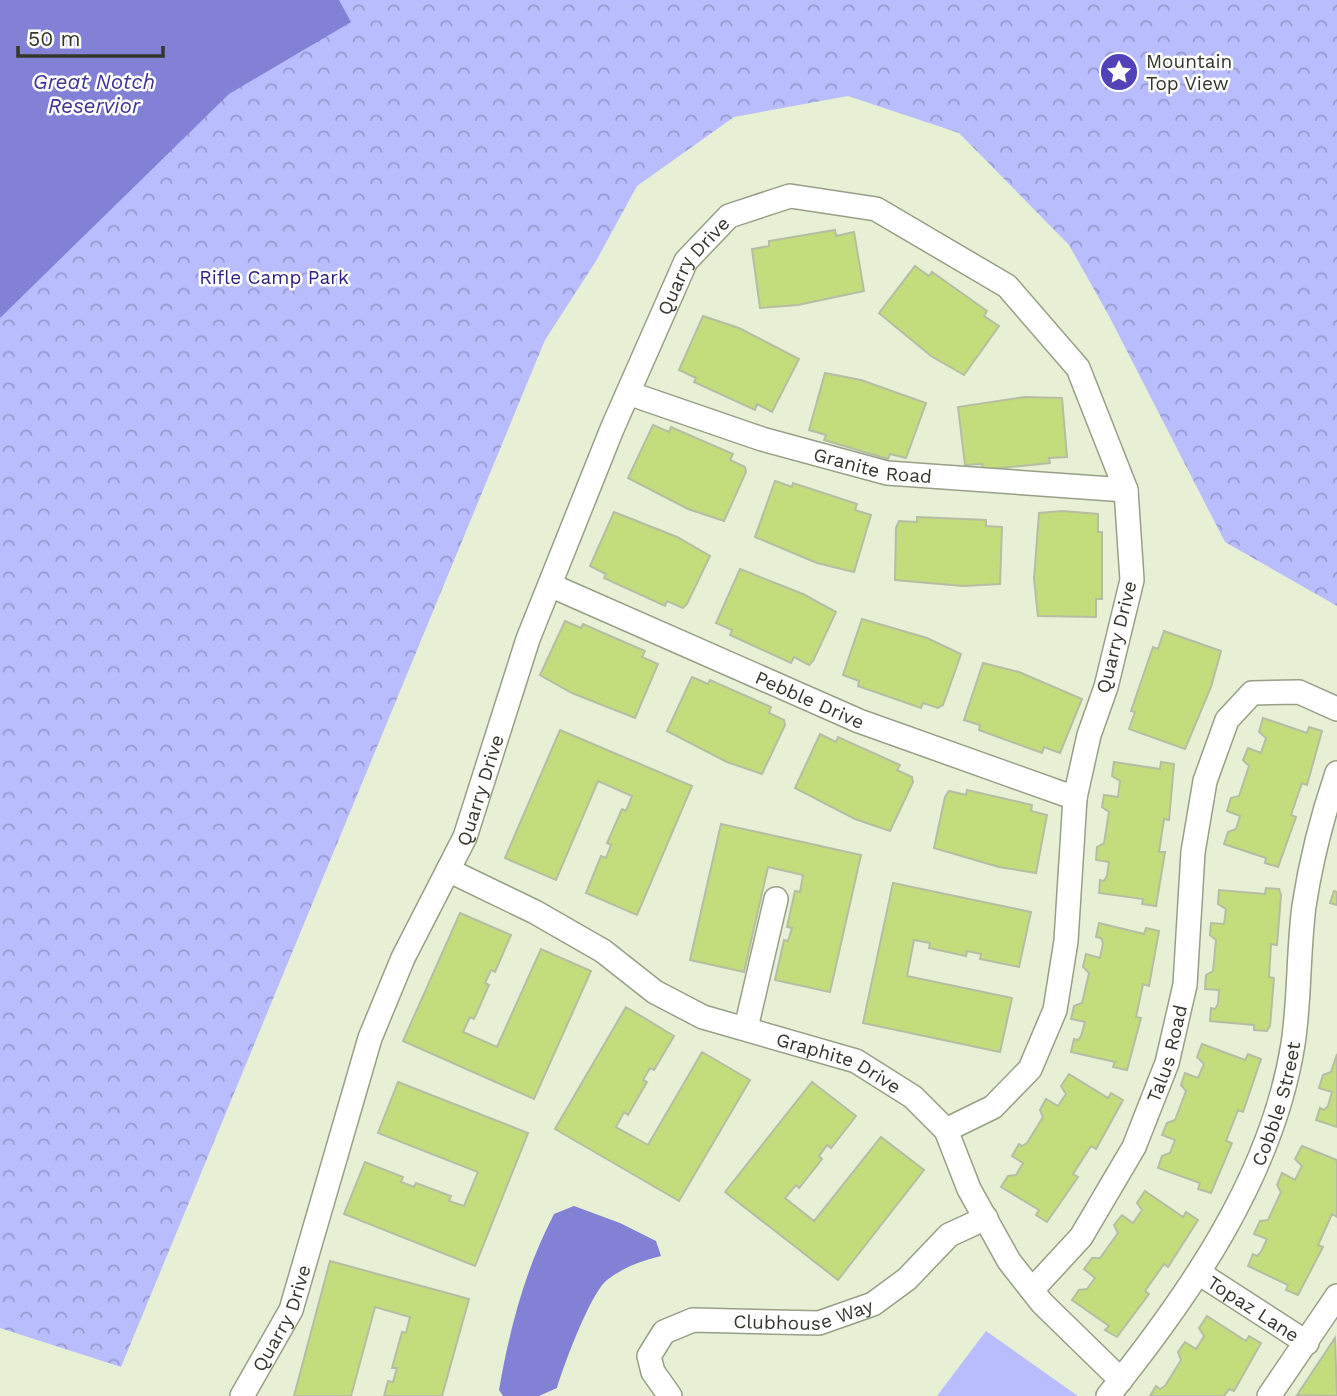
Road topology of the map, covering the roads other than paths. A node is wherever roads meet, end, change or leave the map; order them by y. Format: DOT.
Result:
graph roads {
  1 [pos="628,393"];
  2 [pos="1126,490"];
  3 [pos="550,585"];
  4 [pos="1337,709"];
  5 [pos="1337,773"];
  6 [pos="1075,798"];
  7 [pos="448,870"];
  8 [pos="776,899"];
  9 [pos="746,1028"];
  10 [pos="946,1130"];
  11 [pos="986,1218"];
  12 [pos="1199,1273"];
  13 [pos="1032,1290"];
  14 [pos="1337,1296"];
  15 [pos="1307,1343"];
  16 [pos="1114,1388"];
  17 [pos="242,1396"];
  18 [pos="670,1396"];
  19 [pos="1269,1396"];
  1 -- 2 [label="street, Granite Road"];
  1 -- 2 [label="street, Quarry Drive"];
  1 -- 3 [label="street, Quarry Drive"];
  2 -- 6 [label="street, Quarry Drive"];
  3 -- 6 [label="street, Pebble Drive"];
  3 -- 7 [label="street, Quarry Drive"];
  4 -- 13 [label="street, Talus Road"];
  5 -- 12 [label="street, Cobble Street"];
  6 -- 10 [label="street, Quarry Drive"];
  7 -- 9 [label="street, Graphite Drive"];
  7 -- 17 [label="street, Quarry Drive"];
  8 -- 9 [label="street"];
  9 -- 10 [label="street, Graphite Drive"];
  10 -- 11 [label="street, Graphite Drive"];
  11 -- 13 [label="street, Graphite Drive"];
  11 -- 18 [label="street, Clubhouse Way"];
  12 -- 15 [label="street, Topaz Lane"];
  12 -- 16 [label="street, Cobble Street"];
  13 -- 16 [label="street, Graphite Drive"];
  14 -- 15 [label="street"];
  15 -- 19 [label="street"];
}
